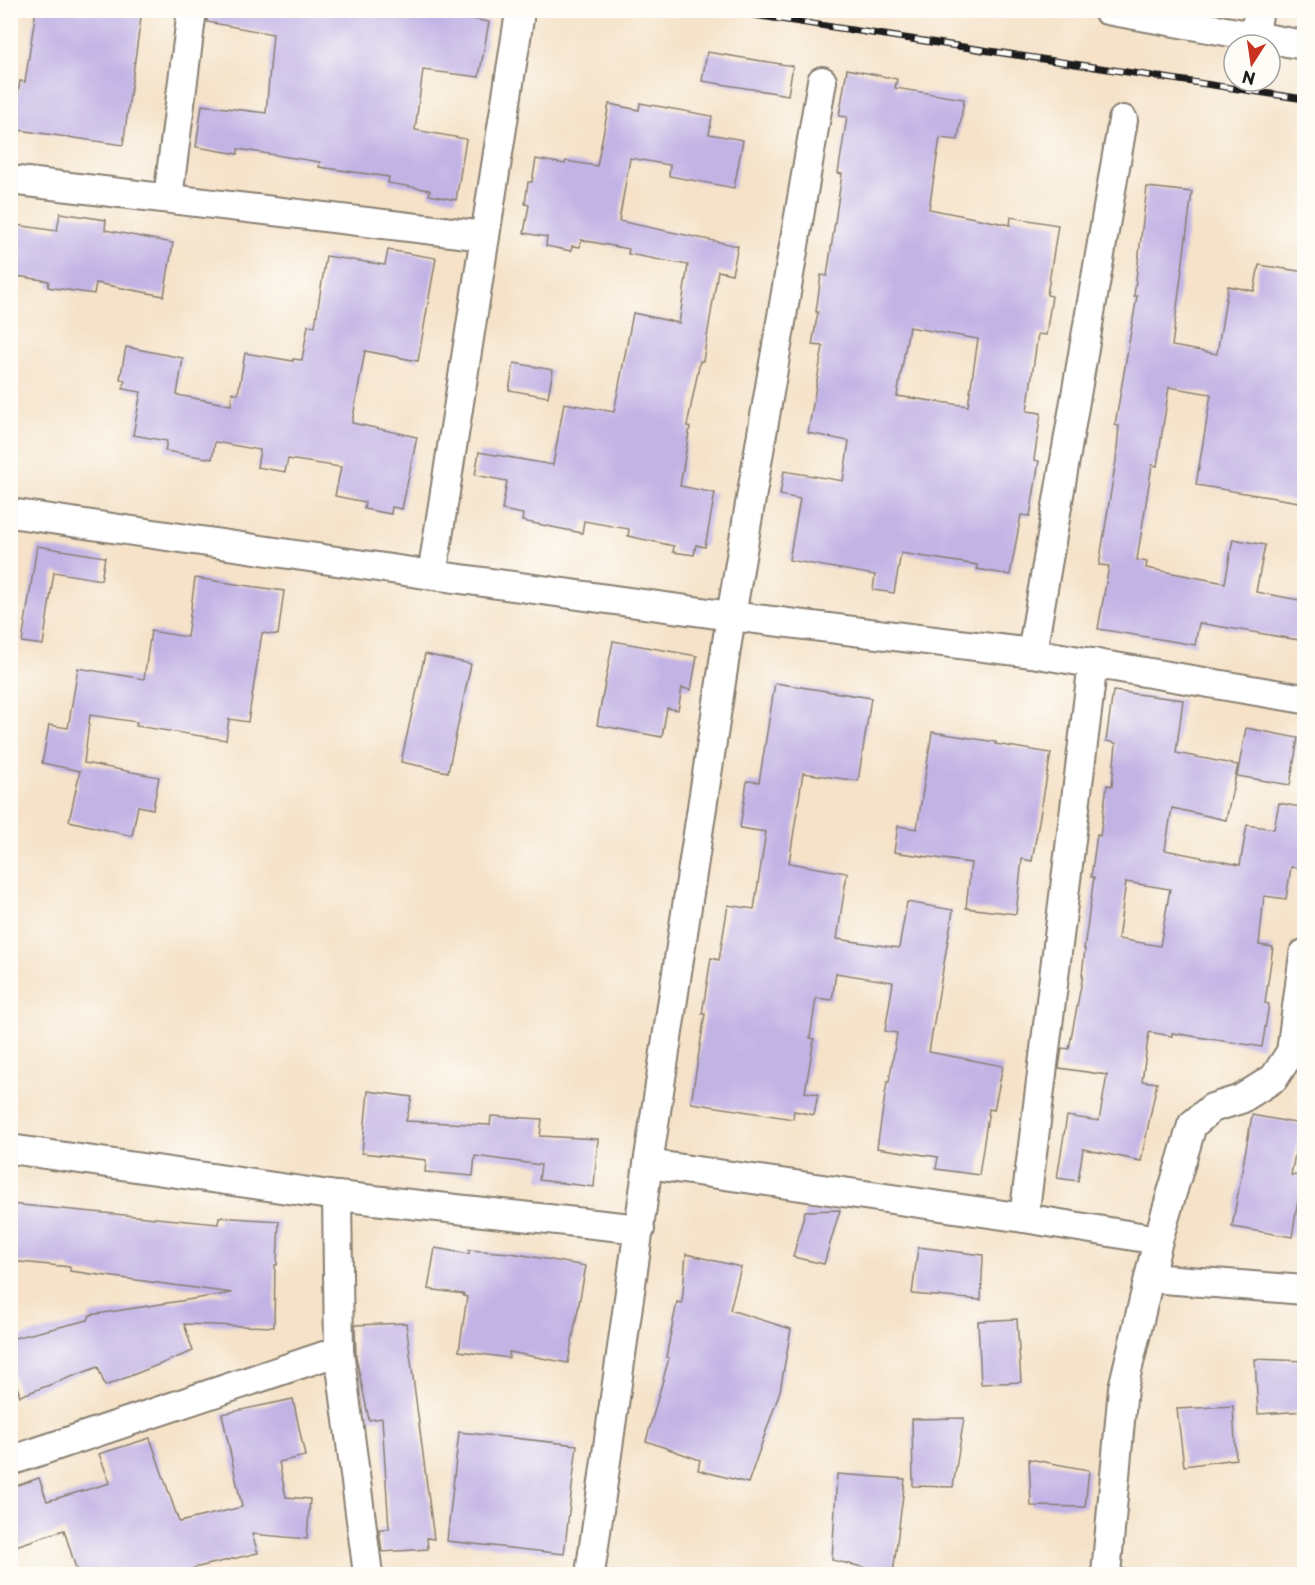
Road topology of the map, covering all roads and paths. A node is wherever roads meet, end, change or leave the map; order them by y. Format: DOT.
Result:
graph roads {
  1 [pos="192,10"];
  2 [pos="1107,10"];
  3 [pos="519,19"];
  4 [pos="1257,23"];
  5 [pos="1305,45"];
  6 [pos="822,81"];
  7 [pos="1123,120"];
  8 [pos="10,180"];
  9 [pos="168,198"];
  10 [pos="485,236"];
  11 [pos="10,513"];
  12 [pos="432,575"];
  13 [pos="731,616"];
  14 [pos="1032,653"];
  15 [pos="1093,663"];
  16 [pos="1305,699"];
  17 [pos="1305,954"];
  18 [pos="10,1149"];
  19 [pos="648,1164"];
  20 [pos="337,1196"];
  21 [pos="1024,1218"];
  22 [pos="640,1229"];
  23 [pos="1158,1240"];
  24 [pos="1150,1278"];
  25 [pos="1305,1290"];
  26 [pos="339,1351"];
  27 [pos="10,1461"];
  28 [pos="368,1575"];
  29 [pos="590,1575"];
  30 [pos="1106,1575"];
  1 -- 9 [label="street"];
  2 -- 4 [label="street"];
  3 -- 10 [label="street"];
  4 -- 5 [label="street"];
  6 -- 13 [label="street"];
  7 -- 14 [label="street"];
  8 -- 9 [label="street"];
  9 -- 10 [label="street"];
  10 -- 12 [label="street"];
  11 -- 12 [label="street"];
  12 -- 13 [label="street"];
  13 -- 14 [label="street"];
  13 -- 19 [label="street"];
  14 -- 15 [label="street"];
  15 -- 16 [label="street"];
  15 -- 21 [label="street"];
  17 -- 23 [label="street"];
  18 -- 20 [label="street"];
  19 -- 21 [label="street"];
  19 -- 22 [label="street"];
  20 -- 22 [label="street"];
  20 -- 26 [label="street"];
  21 -- 23 [label="street"];
  22 -- 29 [label="street"];
  23 -- 24 [label="street"];
  24 -- 25 [label="street"];
  24 -- 30 [label="street"];
  26 -- 27 [label="street"];
  26 -- 28 [label="street"];
}
